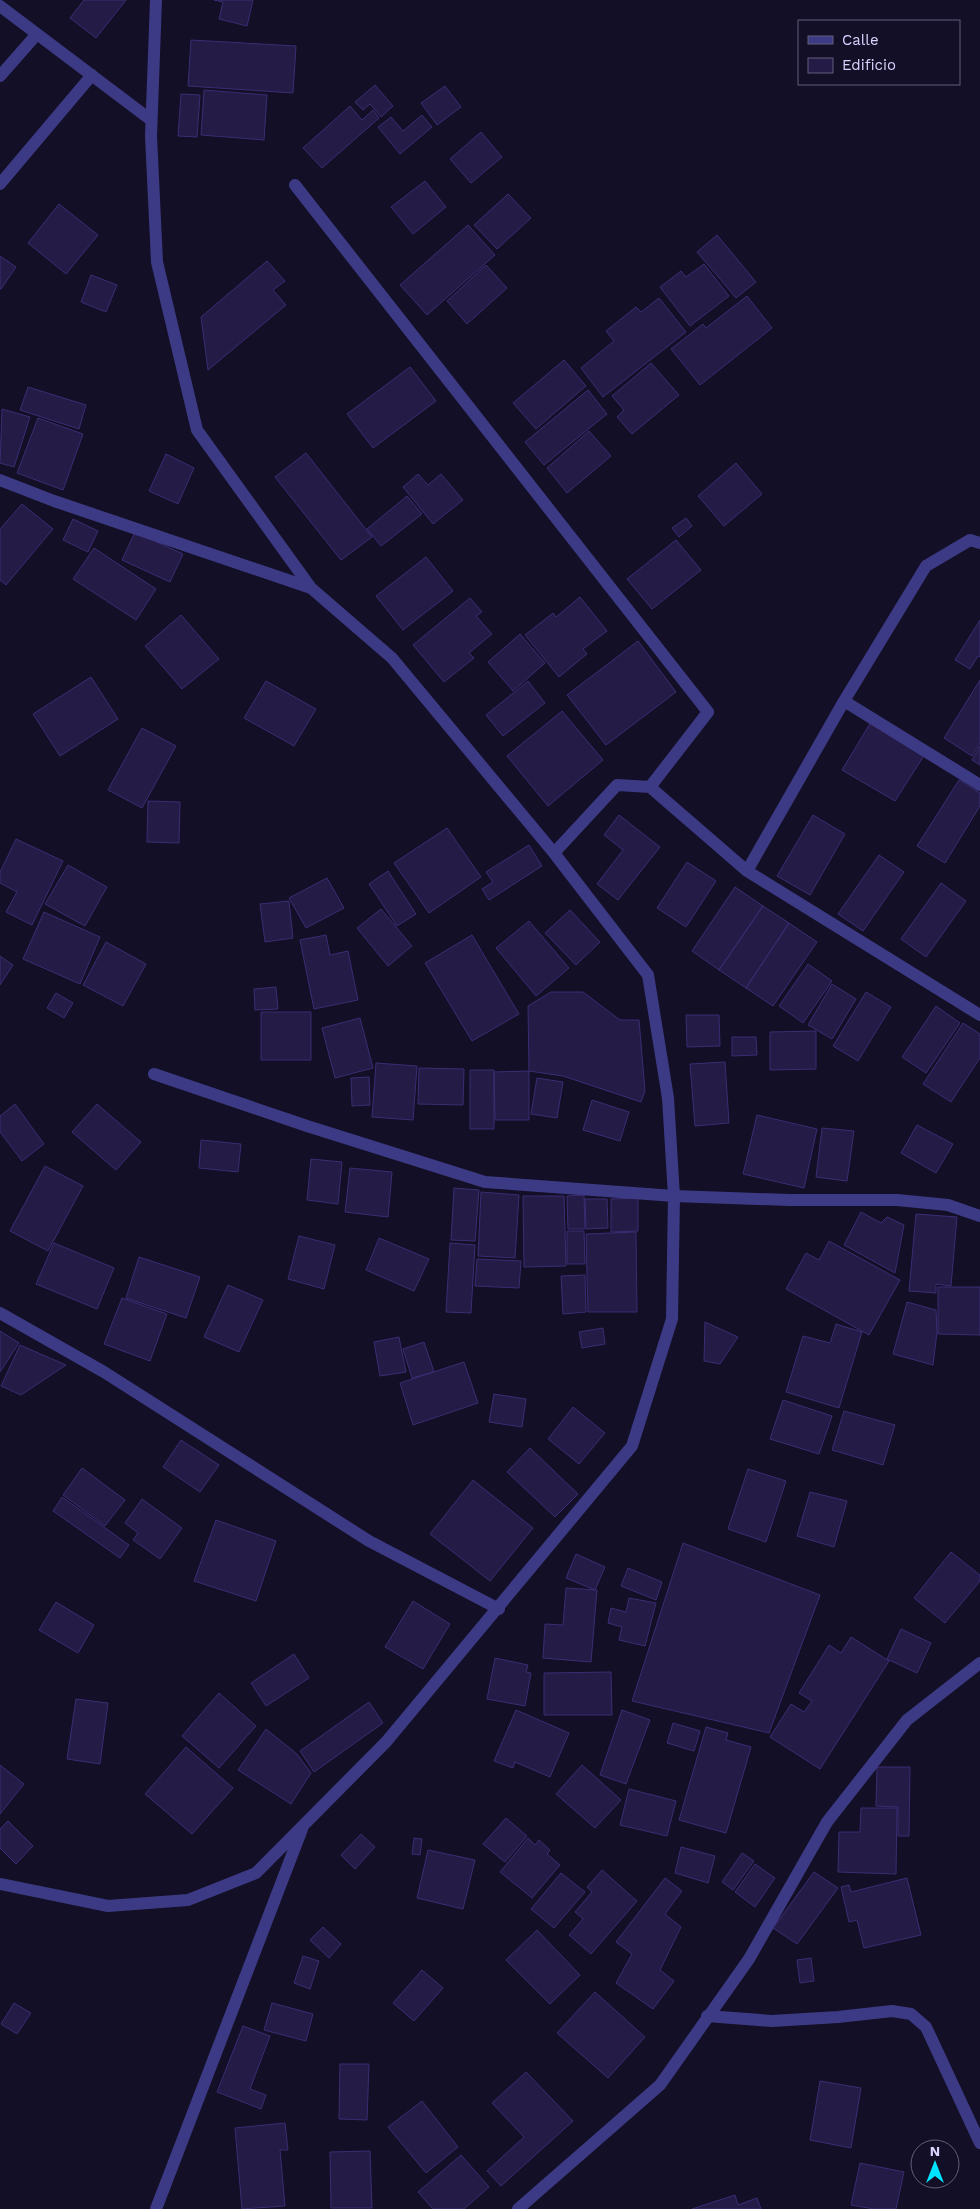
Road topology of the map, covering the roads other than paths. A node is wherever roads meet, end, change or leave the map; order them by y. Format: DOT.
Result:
graph roads {
  1 [pos="156,0"];
  2 [pos="0,6"];
  3 [pos="37,34"];
  4 [pos="92,75"];
  5 [pos="0,76"];
  6 [pos="151,120"];
  7 [pos="0,184"];
  8 [pos="295,185"];
  9 [pos="0,480"];
  10 [pos="980,543"];
  11 [pos="312,588"];
  12 [pos="844,701"];
  13 [pos="980,785"];
  14 [pos="650,787"];
  15 [pos="554,852"];
  16 [pos="747,872"];
  17 [pos="980,1015"];
  18 [pos="154,1074"];
  19 [pos="674,1196"];
  20 [pos="980,1216"];
  21 [pos="0,1313"];
  22 [pos="499,1609"];
  23 [pos="980,1663"];
  24 [pos="304,1825"];
  25 [pos="0,1884"];
  26 [pos="707,2016"];
  27 [pos="980,2143"];
  28 [pos="156,2209"];
  29 [pos="518,2209"];
  1 -- 6 [label="street"];
  2 -- 3 [label="street"];
  3 -- 4 [label="street"];
  3 -- 5 [label="street"];
  4 -- 6 [label="street"];
  4 -- 7 [label="street"];
  6 -- 11 [label="street"];
  8 -- 14 [label="street"];
  9 -- 11 [label="street"];
  10 -- 12 [label="street"];
  11 -- 15 [label="street"];
  12 -- 13 [label="street"];
  12 -- 16 [label="street"];
  14 -- 15 [label="street"];
  14 -- 16 [label="street"];
  15 -- 19 [label="street"];
  16 -- 17 [label="street"];
  18 -- 19 [label="street"];
  19 -- 20 [label="street"];
  19 -- 22 [label="street"];
  21 -- 22 [label="street"];
  22 -- 24 [label="street"];
  23 -- 26 [label="street"];
  24 -- 25 [label="street"];
  24 -- 28 [label="street"];
  26 -- 27 [label="street"];
  26 -- 29 [label="street"];
}
